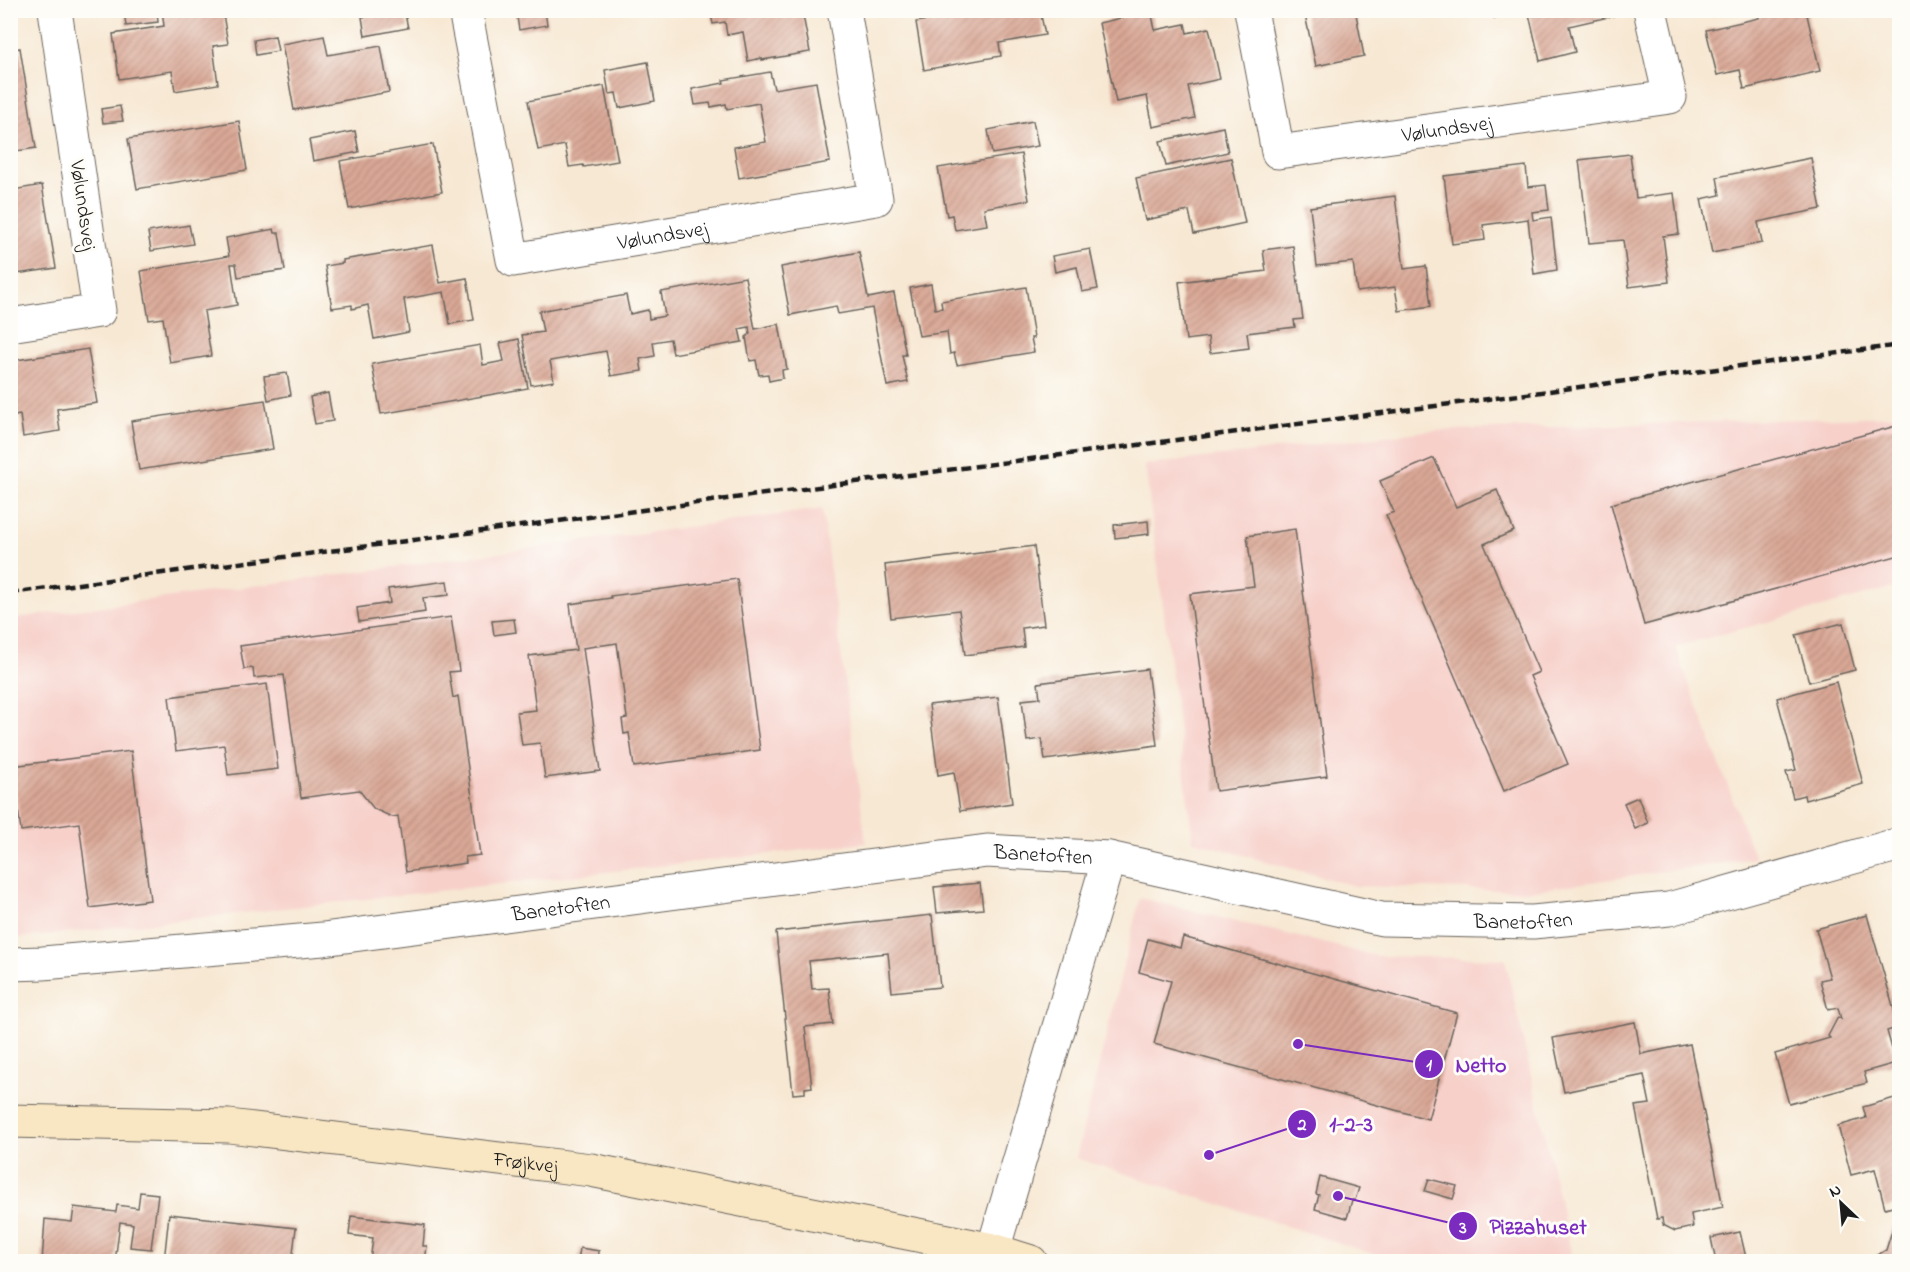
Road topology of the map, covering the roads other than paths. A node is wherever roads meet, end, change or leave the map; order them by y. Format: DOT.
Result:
graph roads {
  1 [pos="55,10"];
  2 [pos="465,10"];
  3 [pos="844,10"];
  4 [pos="1251,10"];
  5 [pos="1650,10"];
  6 [pos="10,325"];
  7 [pos="1899,844"];
  8 [pos="1108,858"];
  9 [pos="10,964"];
  10 [pos="10,1120"];
  11 [pos="993,1250"];
  12 [pos="1031,1262"];
  1 -- 6 [label="street, Vølundsvej"];
  2 -- 3 [label="street, Vølundsvej"];
  4 -- 5 [label="street, Vølundsvej"];
  7 -- 8 [label="street, Banetoften"];
  8 -- 9 [label="street, Banetoften"];
  8 -- 11 [label="street, Banetoften"];
  10 -- 11 [label="street, Frøjkvej"];
  11 -- 12 [label="street, Frøjkvej"];
}
